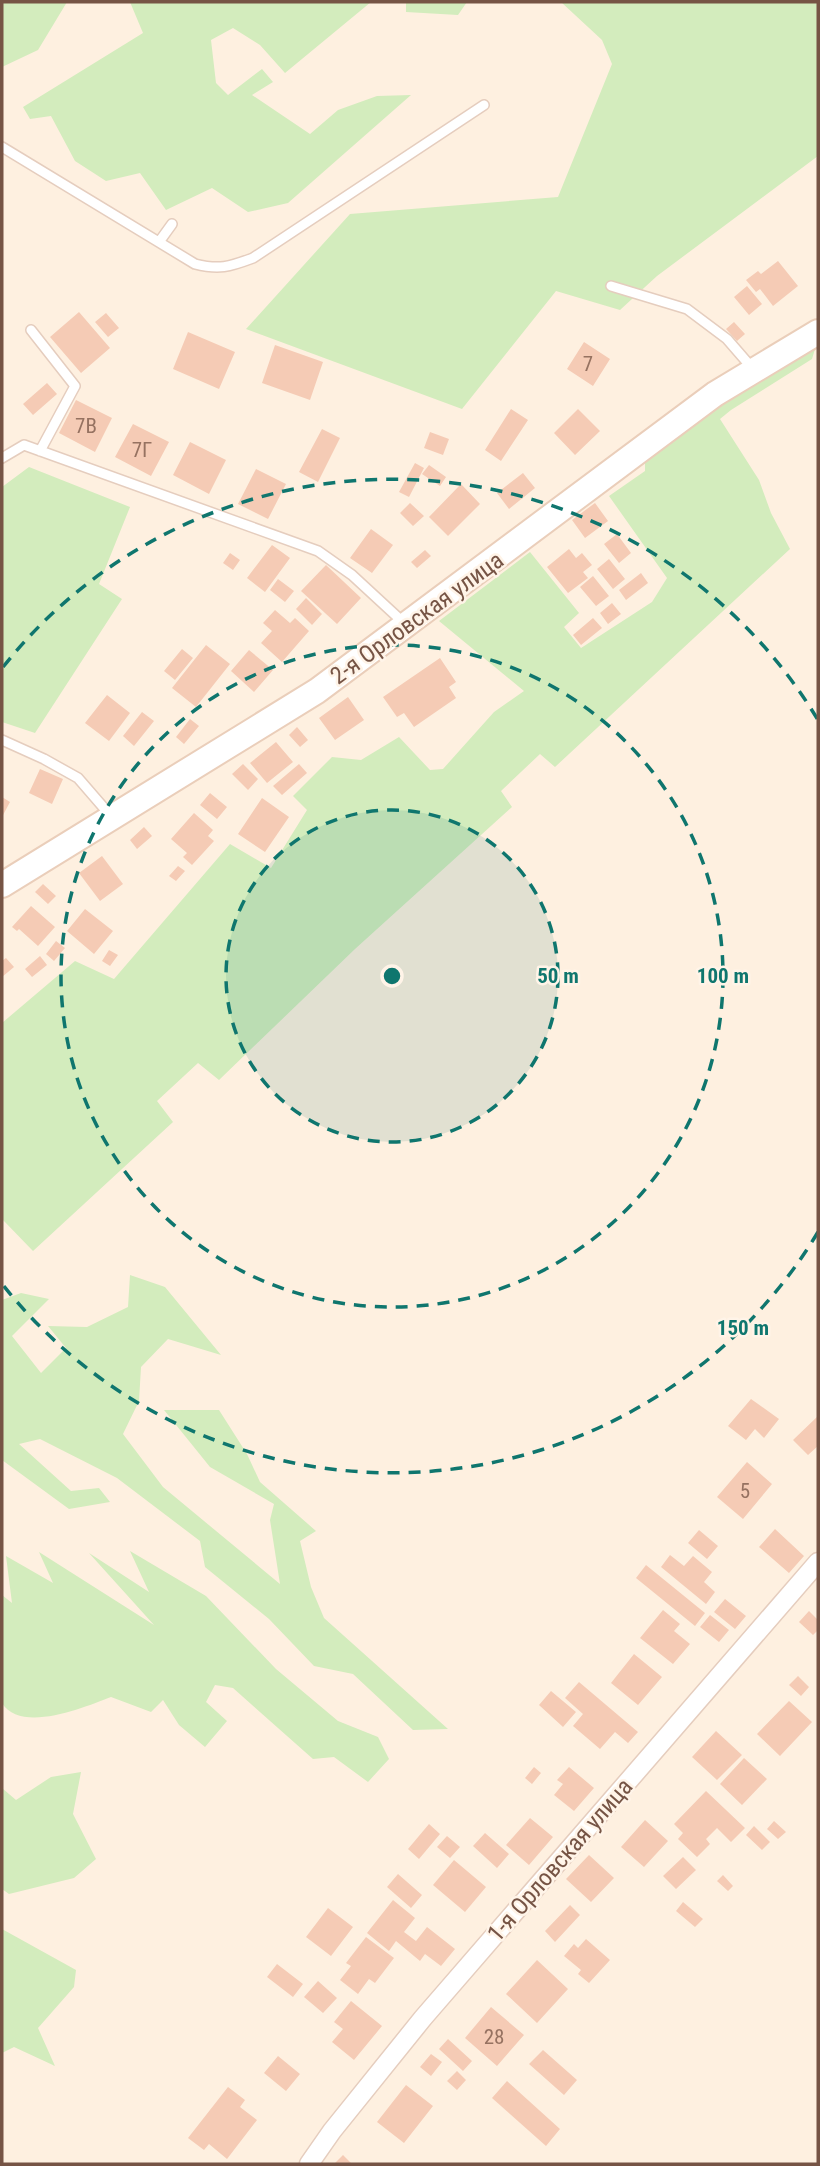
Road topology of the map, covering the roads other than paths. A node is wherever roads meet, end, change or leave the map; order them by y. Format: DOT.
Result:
graph roads {
  1 [pos="484,105"];
  2 [pos="2,146"];
  3 [pos="172,225"];
  4 [pos="159,242"];
  5 [pos="611,286"];
  6 [pos="31,330"];
  7 [pos="818,332"];
  8 [pos="754,371"];
  9 [pos="40,451"];
  10 [pos="2,458"];
  11 [pos="407,626"];
  12 [pos="2,740"];
  13 [pos="111,816"];
  14 [pos="2,885"];
  15 [pos="818,1562"];
  16 [pos="309,2164"];
  1 -- 4 [label="lane"];
  2 -- 4 [label="lane"];
  3 -- 4 [label="lane"];
  5 -- 8 [label="lane"];
  6 -- 9 [label="lane"];
  7 -- 8 [label="street, 2-я Орловская улица"];
  8 -- 11 [label="street, 2-я Орловская улица"];
  9 -- 10 [label="lane"];
  9 -- 11 [label="lane"];
  11 -- 13 [label="street, 2-я Орловская улица"];
  12 -- 13 [label="lane"];
  13 -- 14 [label="street, 2-я Орловская улица"];
  15 -- 16 [label="street, 1-я Орловская улица"];
}
